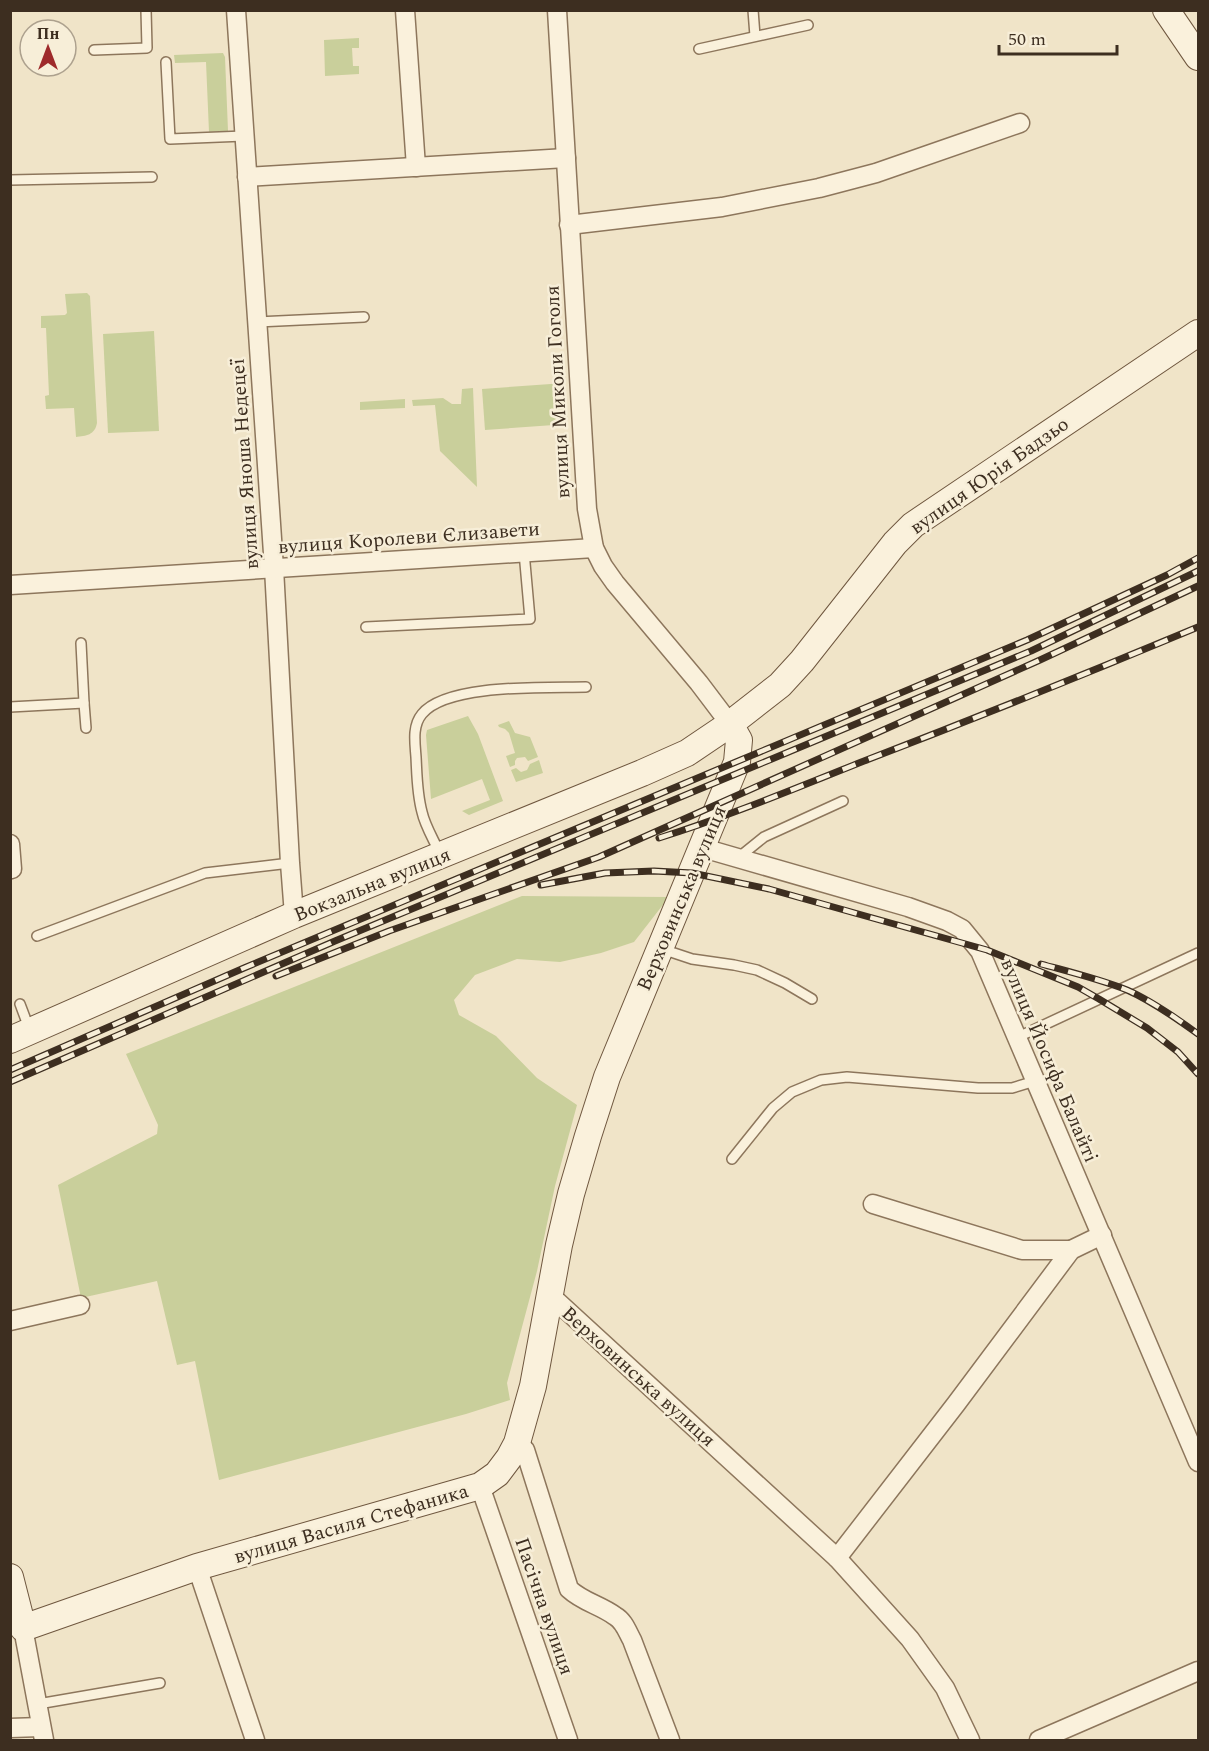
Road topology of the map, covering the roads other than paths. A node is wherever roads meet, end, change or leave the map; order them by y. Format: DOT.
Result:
graph roads {
  1 [pos="146,10"];
  2 [pos="236,10"];
  3 [pos="405,10"];
  4 [pos="557,10"];
  5 [pos="753,10"];
  6 [pos="1166,10"];
  7 [pos="808,25"];
  8 [pos="755,36"];
  9 [pos="699,49"];
  10 [pos="94,50"];
  11 [pos="1198,57"];
  12 [pos="166,63"];
  13 [pos="1020,123"];
  14 [pos="244,136"];
  15 [pos="566,158"];
  16 [pos="416,167"];
  17 [pos="152,177"];
  18 [pos="247,177"];
  19 [pos="10,180"];
  20 [pos="569,225"];
  21 [pos="364,317"];
  22 [pos="257,322"];
  23 [pos="1198,333"];
  24 [pos="594,548"];
  25 [pos="524,552"];
  26 [pos="274,568"];
  27 [pos="10,585"];
  28 [pos="366,627"];
  29 [pos="81,643"];
  30 [pos="586,687"];
  31 [pos="84,703"];
  32 [pos="10,707"];
  33 [pos="730,724"];
  34 [pos="86,728"];
  35 [pos="843,801"];
  36 [pos="10,844"];
  37 [pos="703,848"];
  38 [pos="441,856"];
  39 [pos="738,858"];
  40 [pos="290,863"];
  41 [pos="11,869"];
  42 [pos="294,915"];
  43 [pos="37,936"];
  44 [pos="660,948"];
  45 [pos="1198,953"];
  46 [pos="812,999"];
  47 [pos="20,1004"];
  48 [pos="20,1035"];
  49 [pos="1016,1038"];
  50 [pos="1035,1081"];
  51 [pos="732,1159"];
  52 [pos="873,1204"];
  53 [pos="1101,1236"];
  54 [pos="1071,1251"];
  55 [pos="550,1295"];
  56 [pos="80,1305"];
  57 [pos="10,1321"];
  58 [pos="517,1443"];
  59 [pos="1198,1462"];
  60 [pos="480,1486"];
  61 [pos="837,1558"];
  62 [pos="197,1567"];
  63 [pos="10,1577"];
  64 [pos="23,1628"];
  65 [pos="1198,1671"];
  66 [pos="160,1683"];
  67 [pos="38,1704"];
  68 [pos="10,1728"];
  69 [pos="43,1734"];
  70 [pos="255,1740"];
  71 [pos="568,1740"];
  72 [pos="670,1740"];
  73 [pos="970,1740"];
  74 [pos="1039,1740"];
  1 -- 10 [label="lane"];
  2 -- 14 [label="street, вулиця Яноша Недецеї"];
  3 -- 16 [label="street"];
  4 -- 15 [label="street, вулиця Миколи Гоголя"];
  5 -- 8 [label="lane"];
  6 -- 11 [label="street"];
  7 -- 8 [label="lane"];
  8 -- 9 [label="lane"];
  12 -- 14 [label="lane"];
  13 -- 20 [label="street"];
  14 -- 18 [label="street, вулиця Яноша Недецеї"];
  15 -- 16 [label="street"];
  15 -- 20 [label="street, вулиця Миколи Гоголя"];
  16 -- 18 [label="street"];
  17 -- 19 [label="lane"];
  18 -- 22 [label="street, вулиця Яноша Недецеї"];
  20 -- 24 [label="street, вулиця Миколи Гоголя"];
  21 -- 22 [label="lane"];
  22 -- 26 [label="street, вулиця Яноша Недецеї"];
  23 -- 33 [label="street, вулиця Юрія Бадзьо"];
  24 -- 25 [label="street, вулиця Королеви Єлизавети"];
  24 -- 33 [label="street, вулиця Миколи Гоголя"];
  25 -- 26 [label="street, вулиця Королеви Єлизавети"];
  25 -- 28 [label="lane"];
  26 -- 27 [label="street, вулиця Королеви Єлизавети"];
  26 -- 40 [label="street, вулиця Яноша Недецеї"];
  29 -- 31 [label="lane"];
  30 -- 38 [label="lane"];
  31 -- 32 [label="lane"];
  31 -- 34 [label="lane"];
  33 -- 37 [label="street, Верховинська вулиця"];
  33 -- 38 [label="street, Вокзальна вулиця"];
  35 -- 39 [label="lane"];
  36 -- 41 [label="street"];
  37 -- 39 [label="street, вулиця Йосифа Балайті"];
  37 -- 44 [label="street, Верховинська вулиця"];
  38 -- 42 [label="street, Вокзальна вулиця"];
  39 -- 49 [label="street, вулиця Йосифа Балайті"];
  40 -- 42 [label="street, вулиця Яноша Недецеї"];
  40 -- 43 [label="lane"];
  42 -- 48 [label="street, Вокзальна вулиця"];
  44 -- 46 [label="lane"];
  44 -- 55 [label="street, Верховинська вулиця"];
  45 -- 49 [label="lane"];
  47 -- 48 [label="lane"];
  49 -- 50 [label="street, вулиця Йосифа Балайті"];
  50 -- 51 [label="lane"];
  50 -- 53 [label="street, вулиця Йосифа Балайті"];
  52 -- 54 [label="street"];
  53 -- 54 [label="street"];
  53 -- 59 [label="street, вулиця Йосифа Балайті"];
  54 -- 61 [label="street"];
  55 -- 58 [label="street, вулиця Василя Стефаника"];
  55 -- 61 [label="street, Верховинська вулиця"];
  56 -- 57 [label="street"];
  58 -- 60 [label="street, вулиця Василя Стефаника"];
  58 -- 72 [label="street, Пасічна вулиця"];
  60 -- 62 [label="street, вулиця Василя Стефаника"];
  60 -- 71 [label="street, Пасічна вулиця"];
  61 -- 73 [label="street, Верховинська вулиця"];
  62 -- 64 [label="street, вулиця Василя Стефаника"];
  62 -- 70 [label="street"];
  63 -- 64 [label="street"];
  64 -- 67 [label="street"];
  65 -- 74 [label="street"];
  66 -- 67 [label="lane"];
  67 -- 69 [label="street"];
  68 -- 69 [label="street"];
}
